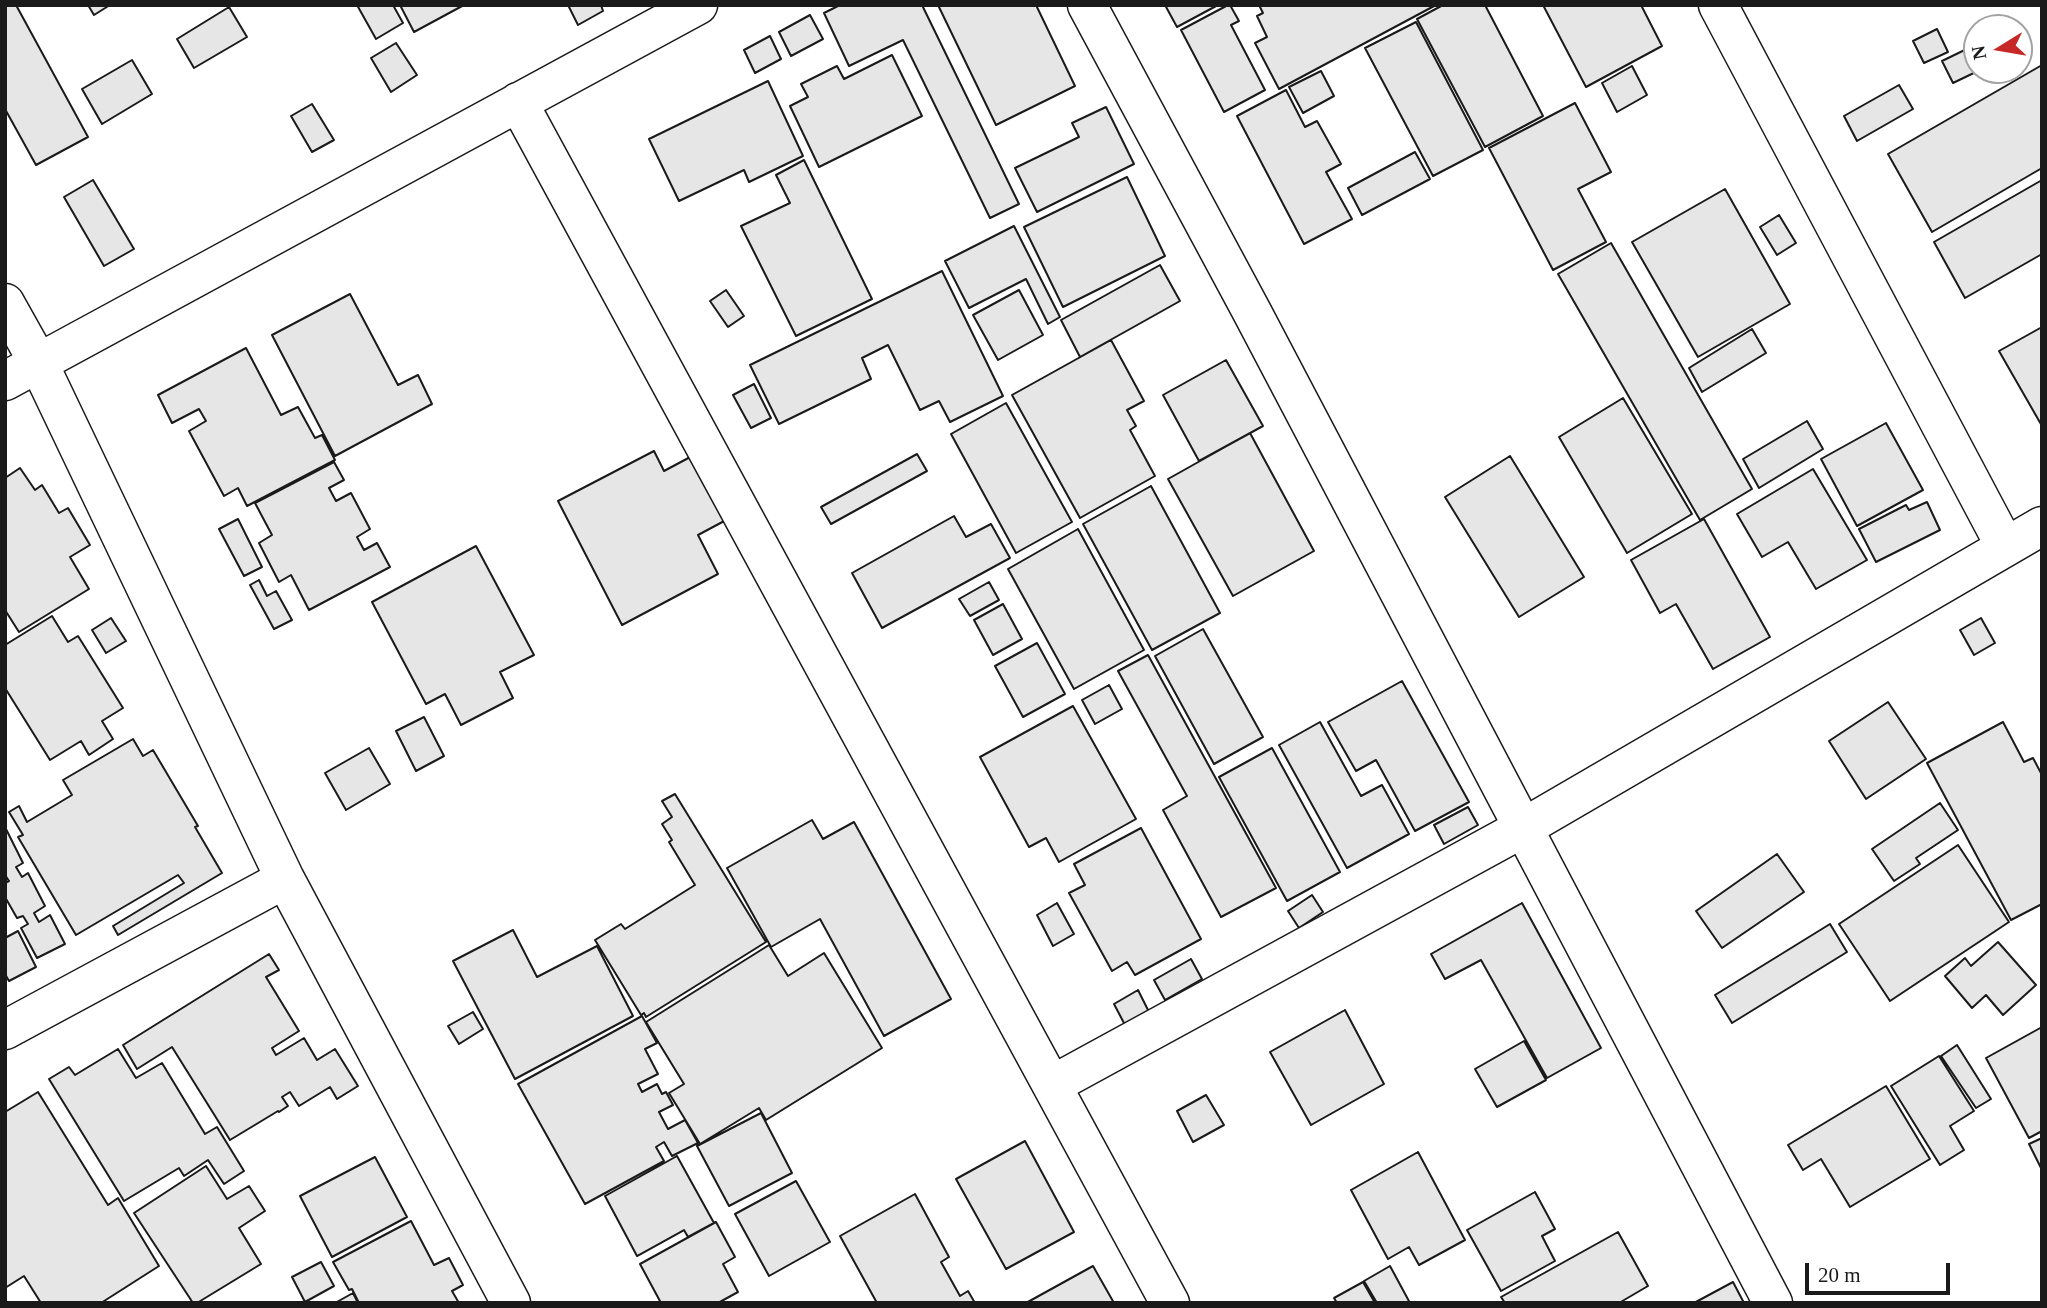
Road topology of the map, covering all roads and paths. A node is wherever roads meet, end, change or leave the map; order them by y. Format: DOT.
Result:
graph roads {
  1 [pos="698,5"];
  2 [pos="1087,5"];
  3 [pos="1718,5"];
  4 [pos="518,102"];
  5 [pos="5,303"];
  6 [pos="21,371"];
  7 [pos="2042,526"];
  8 [pos="2004,546"];
  9 [pos="1523,828"];
  10 [pos="285,879"];
  11 [pos="5,1030"];
  12 [pos="1052,1085"];
  13 [pos="511,1303"];
  14 [pos="1170,1303"];
  15 [pos="1773,1303"];
  1 -- 4 [label="street"];
  2 -- 9 [label="street"];
  3 -- 8 [label="street"];
  4 -- 6 [label="street"];
  4 -- 12 [label="street"];
  5 -- 6 [label="street"];
  6 -- 10 [label="street"];
  7 -- 8 [label="street"];
  8 -- 9 [label="street"];
  9 -- 12 [label="street"];
  9 -- 15 [label="street"];
  10 -- 11 [label="street"];
  10 -- 13 [label="street"];
  12 -- 14 [label="street"];
}
